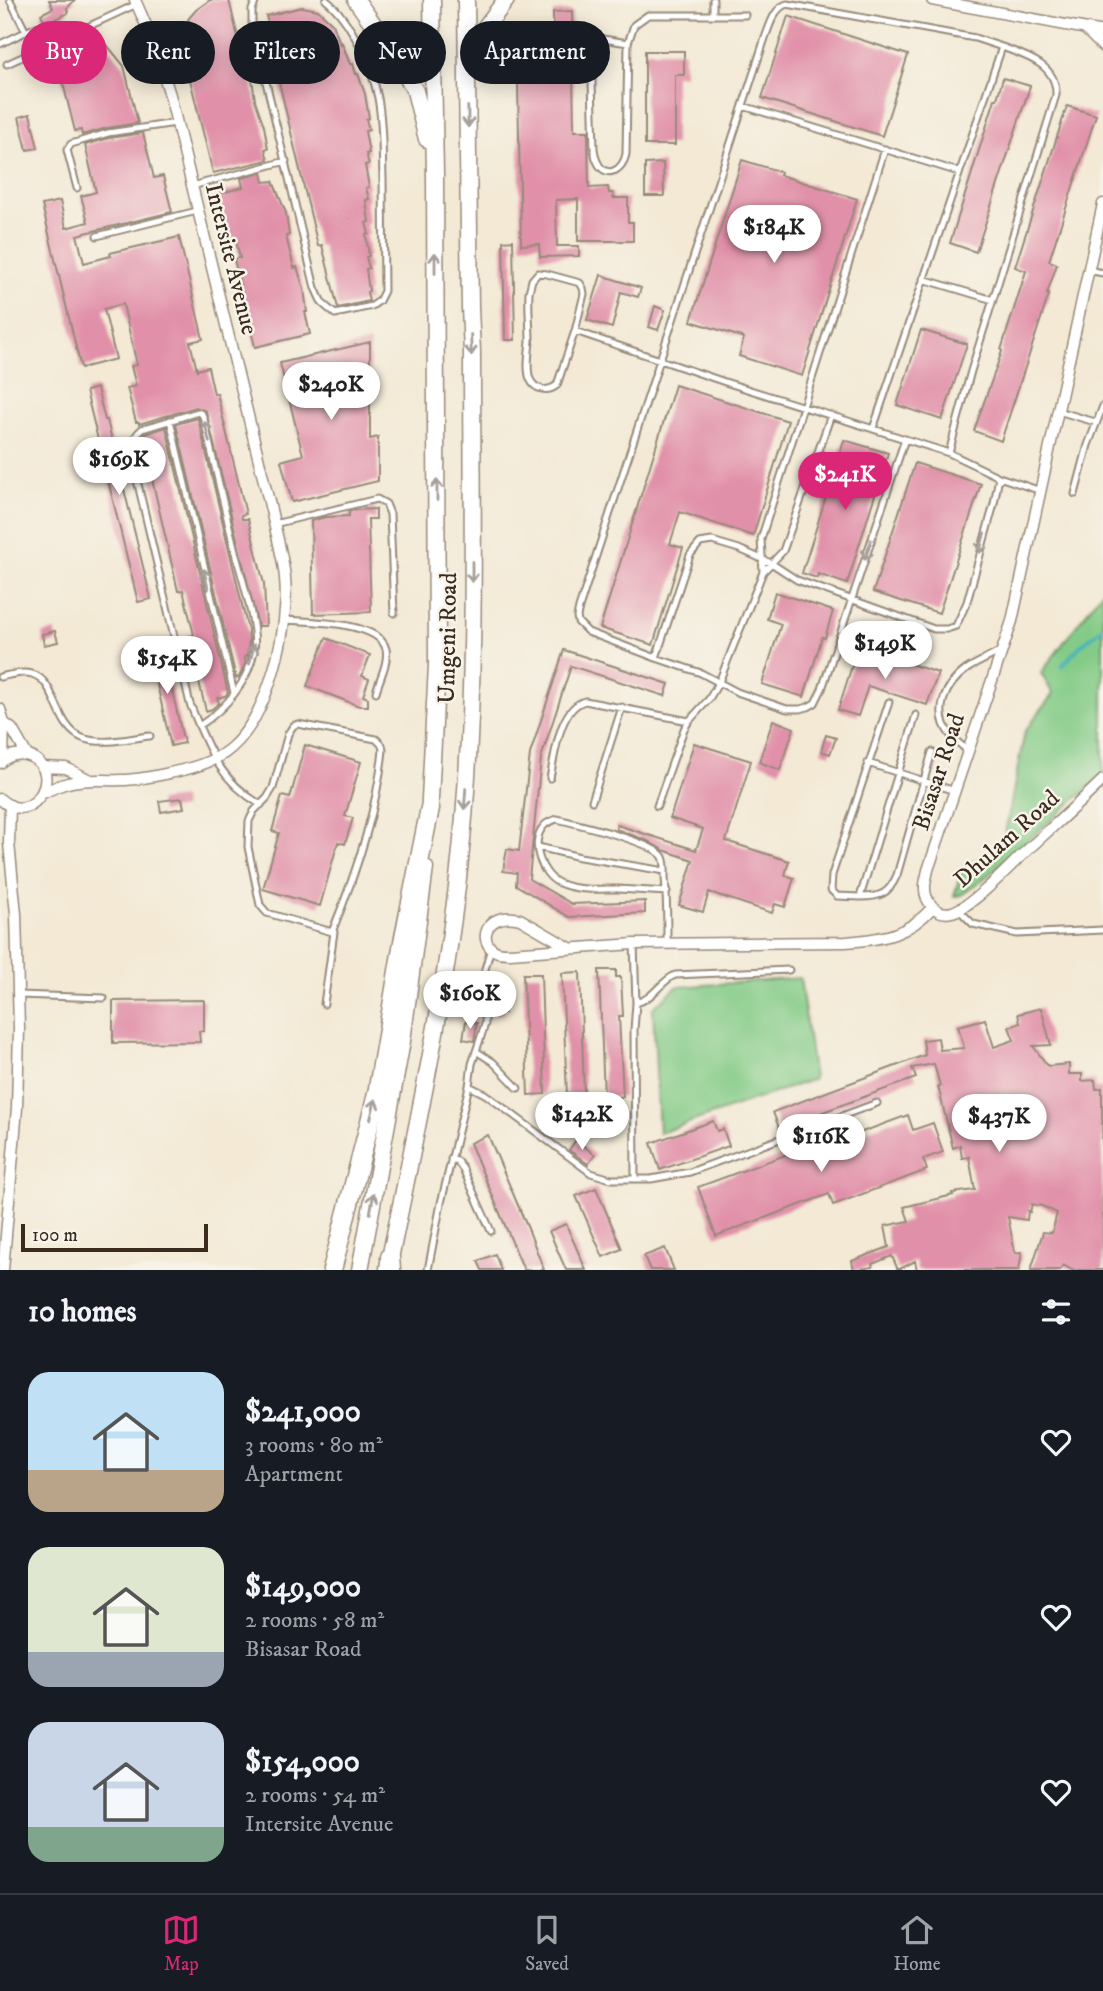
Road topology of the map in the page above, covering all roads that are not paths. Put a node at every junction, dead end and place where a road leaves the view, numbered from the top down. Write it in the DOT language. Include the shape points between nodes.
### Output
graph roads {
  1 [pos="10,0"];
  2 [pos="256,0"];
  3 [pos="326,0"];
  4 [pos="356,0"];
  5 [pos="432,0"];
  6 [pos="466,0"];
  7 [pos="506,0"];
  8 [pos="713,0"];
  9 [pos="932,0"];
  10 [pos="139,1"];
  11 [pos="713,15"];
  12 [pos="745,15"];
  13 [pos="466,21"];
  14 [pos="490,21"];
  15 [pos="21,22"];
  16 [pos="1084,28"];
  17 [pos="1103,32"];
  18 [pos="21,34"];
  19 [pos="628,43"];
  20 [pos="0,44"];
  21 [pos="1002,47"];
  22 [pos="1103,47"];
  23 [pos="6,64"];
  24 [pos="467,84"];
  25 [pos="743,106"];
  26 [pos="176,123"];
  27 [pos="885,149"];
  28 [pos="286,161"];
  29 [pos="959,172"];
  30 [pos="435,175"];
  31 [pos="192,186"];
  32 [pos="77,188"];
  33 [pos="1103,204"];
  34 [pos="197,211"];
  35 [pos="97,236"];
  36 [pos="1088,270"];
  37 [pos="1103,273"];
  38 [pos="923,279"];
  39 [pos="993,300"];
  40 [pos="575,331"];
  41 [pos="660,358"];
  42 [pos="804,407"];
  43 [pos="1103,407"];
  44 [pos="1057,411"];
  45 [pos="831,415"];
  46 [pos="170,419"];
  47 [pos="1096,422"];
  48 [pos="873,429"];
  49 [pos="905,439"];
  50 [pos="948,453"];
  51 [pos="999,477"];
  52 [pos="1041,491"];
  53 [pos="1075,494"];
  54 [pos="274,524"];
  55 [pos="763,560"];
  56 [pos="771,563"];
  57 [pos="763,572"];
  58 [pos="851,600"];
  59 [pos="394,613"];
  60 [pos="285,620"];
  61 [pos="1002,650"];
  62 [pos="656,658"];
  63 [pos="0,677"];
  64 [pos="719,682"];
  65 [pos="376,692"];
  66 [pos="234,693"];
  67 [pos="889,702"];
  68 [pos="622,707"];
  69 [pos="0,709"];
  70 [pos="916,715"];
  71 [pos="689,721"];
  72 [pos="4,723"];
  73 [pos="199,726"];
  74 [pos="150,736"];
  75 [pos="968,751"];
  76 [pos="932,752"];
  77 [pos="27,755"];
  78 [pos="214,758"];
  79 [pos="1,761"];
  80 [pos="868,763"];
  81 [pos="42,767"];
  82 [pos="899,773"];
  83 [pos="550,778"];
  84 [pos="90,780"];
  85 [pos="1103,780"];
  86 [pos="923,781"];
  87 [pos="955,791"];
  88 [pos="43,793"];
  89 [pos="0,799"];
  90 [pos="592,801"];
  91 [pos="261,805"];
  92 [pos="10,806"];
  93 [pos="657,806"];
  94 [pos="430,808"];
  95 [pos="538,848"];
  96 [pos="665,871"];
  97 [pos="667,892"];
  98 [pos="860,897"];
  99 [pos="933,907"];
  100 [pos="958,909"];
  101 [pos="1103,930"];
  102 [pos="332,932"];
  103 [pos="667,943"];
  104 [pos="634,944"];
  105 [pos="491,948"];
  106 [pos="570,948"];
  107 [pos="789,970"];
  108 [pos="18,995"];
  109 [pos="104,998"];
  110 [pos="636,1003"];
  111 [pos="324,1004"];
  112 [pos="476,1051"];
  113 [pos="469,1086"];
  114 [pos="517,1088"];
  115 [pos="877,1102"];
  116 [pos="451,1159"];
  117 [pos="635,1179"];
  118 [pos="491,1230"];
  119 [pos="389,1266"];
  120 [pos="2,1270"];
  121 [pos="332,1270"];
  122 [pos="360,1270"];
  123 [pos="428,1270"];
  1 -- 15 [label="lane"];
  2 -- 28 [label="lane" via="252,23"];
  3 -- 28 [label="lane" via="337,8 350,30 378,97 384,291 372,306 335,314 318,297"];
  4 -- 30 [label="highway" via="415,91"];
  5 -- 30 [label="highway, Umgeni Road"];
  6 -- 13 [label="highway, Umgeni Road"];
  7 -- 14 [label="highway"];
  8 -- 11 [label="lane"];
  9 -- 16 [label="street"];
  10 -- 23 [label="lane"];
  10 -- 26 [label="street, Intersite Avenue"];
  11 -- 12 [label="lane"];
  11 -- 19 [label="lane" via="648,15 634,25"];
  16 -- 17 [label="street"];
  16 -- 22 [label="street"];
  18 -- 20 [label="lane"];
  19 -- 19 [label="lane" via="626,154 619,169 608,171 597,161 594,149 591,48 603,39"];
  21 -- 25 [label="lane" via="975,38 787,4 776,12 765,37"];
  21 -- 29 [label="lane"];
  21 -- 39 [label="lane" via="1047,69 1056,95"];
  24 -- 119 [label="highway, Umgeni Road, one-way" via="472,647 467,775 454,916 439,1012"];
  25 -- 27 [label="lane"];
  25 -- 41 [label="lane"];
  26 -- 31 [label="street, Intersite Avenue"];
  26 -- 32 [label="lane" via="108,133 71,144 67,150"];
  27 -- 29 [label="lane"];
  27 -- 42 [label="lane"];
  28 -- 31 [label="lane"];
  29 -- 38 [label="lane"];
  94 -- 30 [label="highway, Umgeni Road, one-way" via="437,665"];
  31 -- 34 [label="street, Intersite Avenue"];
  33 -- 36 [label="street, Bisasar Road"];
  34 -- 35 [label="lane"];
  34 -- 54 [label="street, Intersite Avenue"];
  36 -- 37 [label="lane"];
  36 -- 44 [label="street, Bisasar Road"];
  38 -- 39 [label="lane"];
  38 -- 48 [label="lane"];
  39 -- 50 [label="lane"];
  40 -- 40 [label="lane" via="557,385 546,390 537,387 529,377 528,306 538,273 583,288"];
  40 -- 41 [label="lane"];
  41 -- 42 [label="lane"];
  41 -- 62 [label="lane" via="577,617 588,632"];
  42 -- 45 [label="lane"];
  42 -- 55 [label="lane" via="761,540"];
  43 -- 47 [label="lane"];
  44 -- 47 [label="lane"];
  44 -- 52 [label="street, Bisasar Road"];
  45 -- 48 [label="lane"];
  45 -- 56 [label="lane" via="783,551"];
  66 -- 46 [label="lane, one-way"];
  66 -- 46 [label="lane, one-way" via="254,651 246,593 202,414"];
  46 -- 73 [label="lane" via="142,429 131,449 182,678"];
  47 -- 53 [label="lane"];
  48 -- 49 [label="lane"];
  49 -- 50 [label="lane"];
  49 -- 58 [label="lane, one-way"];
  50 -- 51 [label="lane"];
  51 -- 52 [label="lane"];
  51 -- 58 [label="lane, one-way" via="967,602 956,626 934,629"];
  52 -- 61 [label="street, Bisasar Road"];
  54 -- 59 [label="lane" via="377,499 386,504"];
  54 -- 60 [label="street, Intersite Avenue" via="285,579"];
  55 -- 56 [label="lane"];
  55 -- 57 [label="lane"];
  55 -- 62 [label="lane" via="712,541 696,546"];
  56 -- 57 [label="lane"];
  56 -- 58 [label="lane" via="797,580"];
  57 -- 64 [label="lane"];
  58 -- 64 [label="lane" via="815,703 787,709"];
  60 -- 65 [label="lane" via="356,628 379,638 387,657"];
  60 -- 78 [label="street, Intersite Avenue" via="265,696 247,730 233,747"];
  61 -- 75 [label="street, Bisasar Road"];
  61 -- 75 [label="lane" via="968,668 944,695 946,725"];
  62 -- 64 [label="lane"];
  63 -- 74 [label="lane" via="34,674 44,682 70,730 85,739"];
  64 -- 71 [label="lane"];
  66 -- 73 [label="lane"];
  67 -- 80 [label="lane"];
  68 -- 71 [label="lane"];
  68 -- 83 [label="lane" via="585,701 574,705 562,726"];
  68 -- 90 [label="lane"];
  69 -- 72 [label="street"];
  70 -- 82 [label="lane"];
  71 -- 93 [label="lane"];
  72 -- 77 [label="street"];
  72 -- 79 [label="street"];
  73 -- 78 [label="lane"];
  75 -- 87 [label="street, Bisasar Road"];
  76 -- 86 [label="lane"];
  77 -- 79 [label="street"];
  77 -- 81 [label="street"];
  78 -- 84 [label="street, Intersite Avenue" via="142,779"];
  78 -- 91 [label="lane" via="232,785"];
  80 -- 82 [label="lane"];
  80 -- 98 [label="lane" via="830,885 837,896"];
  81 -- 84 [label="street, Intersite Avenue" via="65,768"];
  81 -- 88 [label="street"];
  82 -- 86 [label="lane"];
  82 -- 98 [label="lane"];
  84 -- 88 [label="street, Intersite Avenue" via="69,782"];
  85 -- 100 [label="street, Dhulam Road"];
  86 -- 87 [label="lane"];
  86 -- 98 [label="lane" via="892,887 879,895"];
  87 -- 99 [label="street, Bisasar Road" via="928,870 926,895"];
  88 -- 92 [label="street, Intersite Avenue" via="32,804"];
  89 -- 92 [label="street"];
  91 -- 102 [label="lane" via="250,817 247,842 260,905 267,913"];
  91 -- 102 [label="lane" via="273,788 293,726 358,735 382,745 374,800 352,881"];
  92 -- 108 [label="street"];
  121 -- 94 [label="highway, one-way" via="377,1094"];
  122 -- 94 [label="highway, Umgeni Road, one-way" via="402,1041"];
  95 -- 96 [label="lane"];
  95 -- 96 [label="lane" via="542,827 557,819 657,850"];
  95 -- 97 [label="lane" via="542,867 561,884"];
  96 -- 97 [label="lane"];
  97 -- 103 [label="lane"];
  99 -- 100 [label="street, Dhulam Road" via="946,913"];
  99 -- 103 [label="street" via="903,931 879,939"];
  100 -- 101 [label="lane" via="973,923 1017,934"];
  102 -- 111 [label="lane"];
  103 -- 104 [label="street"];
  104 -- 106 [label="street"];
  104 -- 110 [label="lane"];
  105 -- 106 [label="street" via="510,953"];
  105 -- 106 [label="street" via="486,935 489,926 507,917 520,919"];
  105 -- 112 [label="lane" via="485,969 485,1024"];
  107 -- 110 [label="lane" via="676,975 648,999"];
  108 -- 109 [label="lane"];
  108 -- 120 [label="street" via="17,1108"];
  110 -- 117 [label="lane"];
  112 -- 113 [label="lane"];
  112 -- 114 [label="lane"];
  113 -- 116 [label="lane"];
  113 -- 117 [label="lane" via="591,1173"];
  115 -- 117 [label="lane" via="690,1172"];
  116 -- 118 [label="lane" via="463,1168"];
  116 -- 123 [label="lane"];
}
